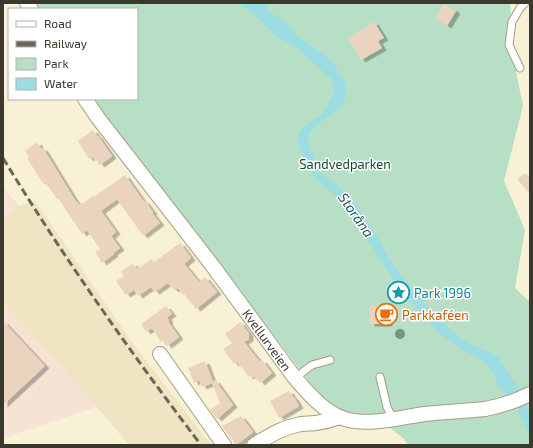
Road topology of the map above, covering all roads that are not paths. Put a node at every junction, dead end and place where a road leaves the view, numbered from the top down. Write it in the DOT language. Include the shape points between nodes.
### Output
graph roads {
  1 [pos="525,3"];
  2 [pos="520,68"];
  3 [pos="86,100"];
  4 [pos="160,354"];
  5 [pos="330,360"];
  6 [pos="380,377"];
  7 [pos="295,378"];
  8 [pos="528,395"];
  9 [pos="340,417"];
  10 [pos="393,419"];
  11 [pos="224,445"];
  12 [pos="254,445"];
  1 -- 2 [label="lane" via="512,22 509,45"];
  3 -- 7 [label="street, Kvellurveien"];
  4 -- 11 [label="street"];
  5 -- 7 [label="lane" via="312,365"];
  6 -- 10 [label="lane" via="387,407"];
  7 -- 9 [label="street, Kvellurveien" via="322,405"];
  8 -- 10 [label="street, Kvellurveien" via="486,409"];
  9 -- 10 [label="street, Kvellurveien" via="360,422"];
  9 -- 12 [label="street" via="286,427"];
}
